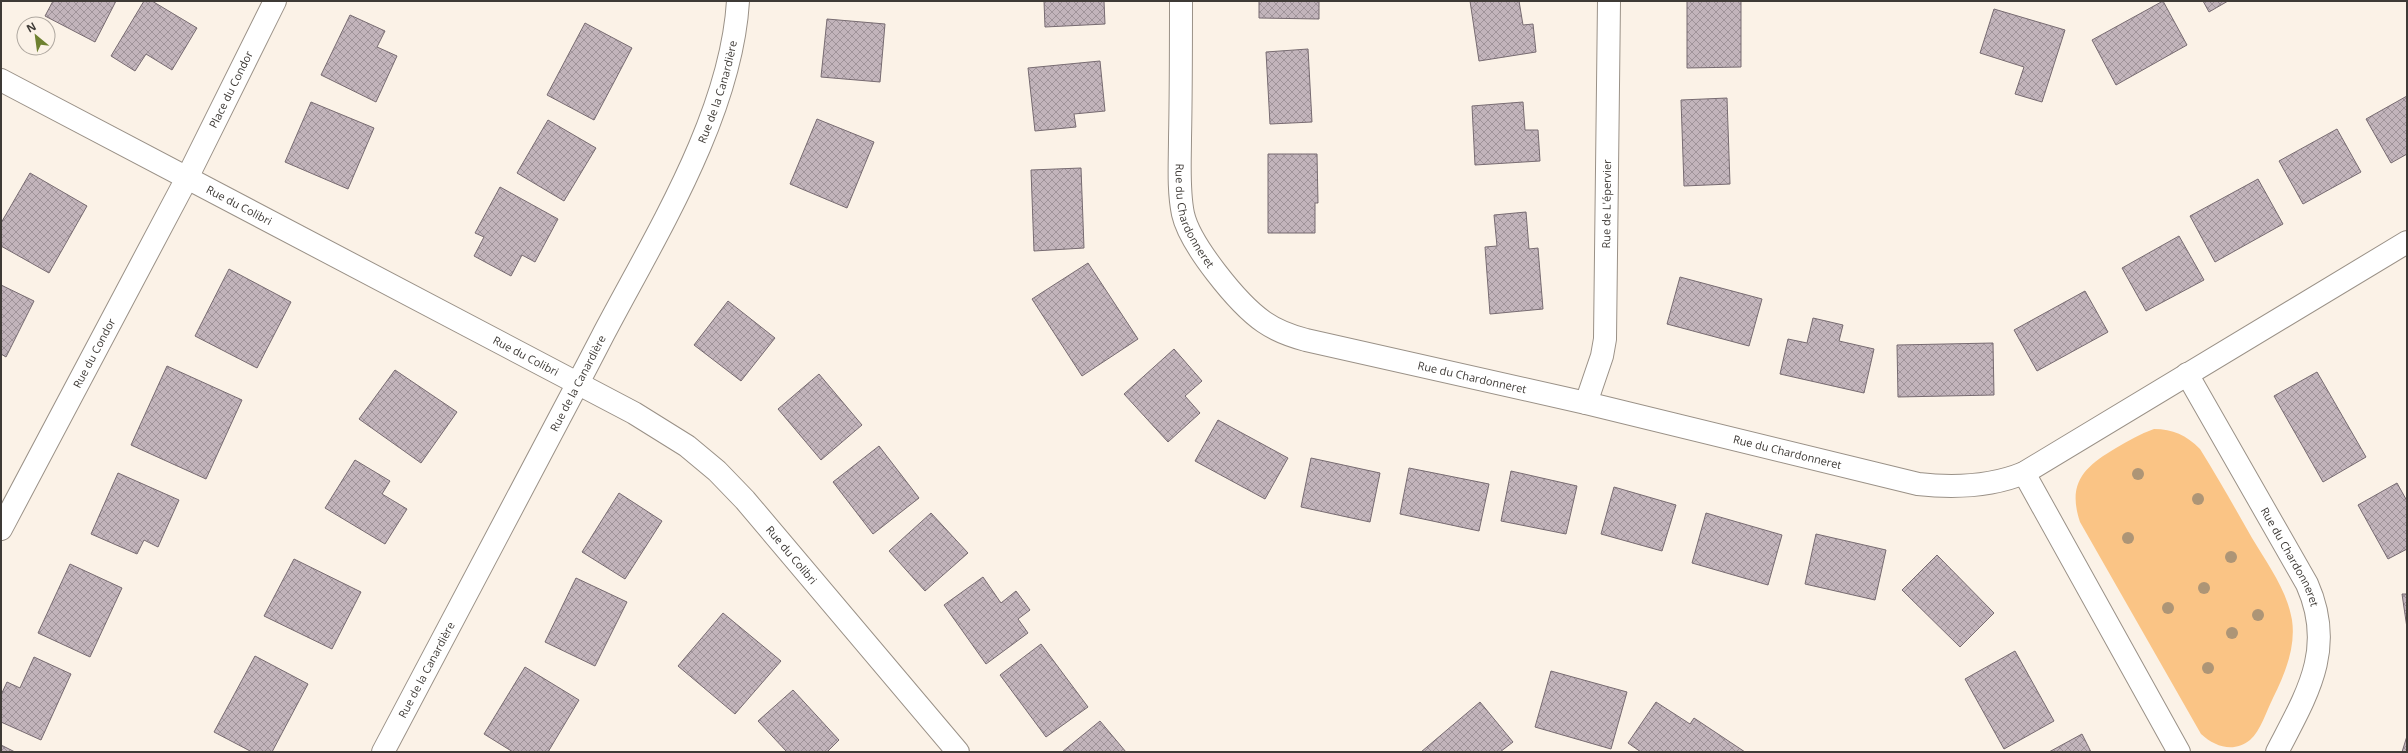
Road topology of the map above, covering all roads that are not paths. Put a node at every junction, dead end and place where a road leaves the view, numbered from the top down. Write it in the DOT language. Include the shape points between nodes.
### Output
graph roads {
  1 [pos="275,1"];
  2 [pos="738,1"];
  3 [pos="1181,1"];
  4 [pos="1609,1"];
  5 [pos="1,80"];
  6 [pos="188,178"];
  7 [pos="2407,242"];
  8 [pos="2187,374"];
  9 [pos="579,384"];
  10 [pos="1586,403"];
  11 [pos="2024,473"];
  12 [pos="1,529"];
  13 [pos="383,752"];
  14 [pos="958,752"];
  15 [pos="2179,752"];
  16 [pos="2277,752"];
  1 -- 6 [label="street, Place du Condor"];
  2 -- 9 [label="street, Rue de la Canardière" via="725,69 705,131 681,184"];
  3 -- 10 [label="street, Rue du Chardonneret" via="1180,147 1183,214 1200,250 1250,310 1275,329 1306,340"];
  4 -- 10 [label="street, Rue de L'épervier" via="1605,332 1602,356"];
  5 -- 6 [label="street, Rue du Colibri"];
  6 -- 9 [label="street, Rue du Colibri"];
  6 -- 12 [label="street, Rue du Condor"];
  7 -- 8 [label="street, Rue du Chardonneret"];
  8 -- 11 [label="street, Rue du Chardonneret"];
  8 -- 16 [label="street, Rue du Chardonneret" via="2307,584 2318,616 2320,632 2315,668"];
  9 -- 13 [label="street, Rue de la Canardière"];
  9 -- 14 [label="street, Rue du Colibri" via="672,435 717,471 745,500"];
  10 -- 11 [label="street, Rue du Chardonneret" via="1918,484 1941,487 1977,485 2009,479"];
  11 -- 15 [label="street"];
}
